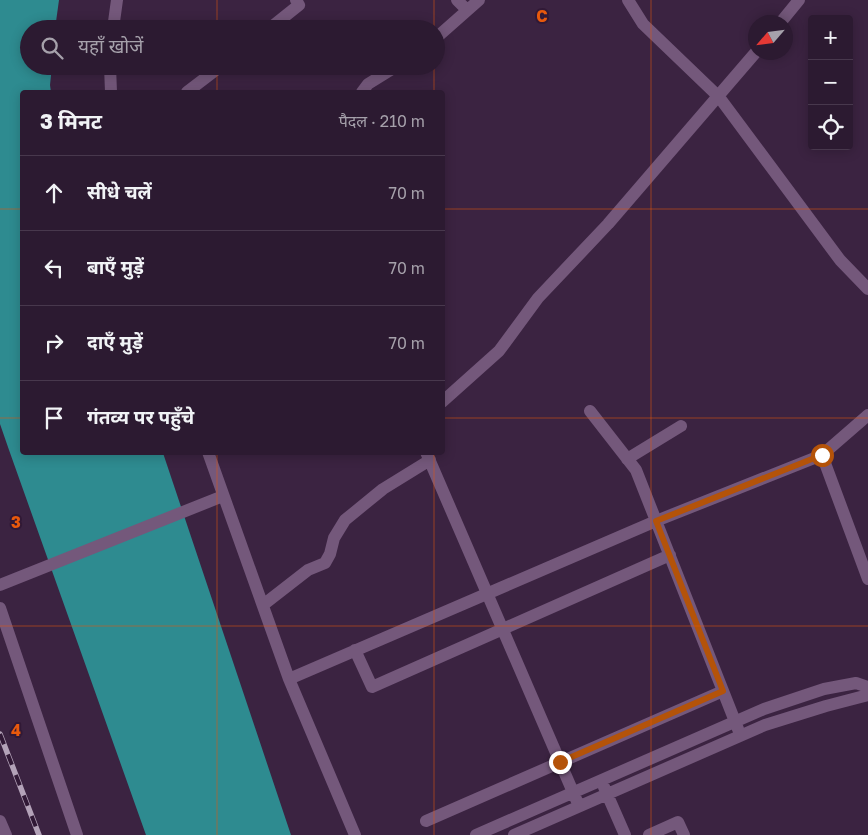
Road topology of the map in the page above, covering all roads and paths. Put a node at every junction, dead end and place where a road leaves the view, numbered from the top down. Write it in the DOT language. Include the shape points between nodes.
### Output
graph roads {
  1 [pos="118,0"];
  2 [pos="296,0"];
  3 [pos="457,0"];
  4 [pos="479,0"];
  5 [pos="628,0"];
  6 [pos="799,0"];
  7 [pos="467,10"];
  8 [pos="787,15"];
  9 [pos="115,20"];
  10 [pos="280,20"];
  11 [pos="445,30"];
  12 [pos="749,60"];
  13 [pos="110,75"];
  14 [pos="209,75"];
  15 [pos="382,75"];
  16 [pos="110,90"];
  17 [pos="190,90"];
  18 [pos="364,90"];
  19 [pos="719,96"];
  20 [pos="868,289"];
  21 [pos="445,399"];
  22 [pos="590,412"];
  23 [pos="868,415"];
  24 [pos="681,426"];
  25 [pos="209,455"];
  26 [pos="822,455"];
  27 [pos="428,456"];
  28 [pos="627,459"];
  29 [pos="224,496"];
  30 [pos="656,521"];
  31 [pos="670,555"];
  32 [pos="868,579"];
  33 [pos="0,584"];
  34 [pos="488,593"];
  35 [pos="263,605"];
  36 [pos="0,608"];
  37 [pos="503,629"];
  38 [pos="355,650"];
  39 [pos="289,679"];
  40 [pos="868,687"];
  41 [pos="723,691"];
  42 [pos="868,695"];
  43 [pos="735,722"];
  44 [pos="741,736"];
  45 [pos="560,762"];
  46 [pos="601,781"];
  47 [pos="574,793"];
  48 [pos="607,794"];
  49 [pos="579,806"];
  50 [pos="0,821"];
  51 [pos="426,821"];
  52 [pos="6,835"];
  53 [pos="77,835"];
  54 [pos="355,835"];
  55 [pos="476,835"];
  56 [pos="514,835"];
  57 [pos="625,835"];
  58 [pos="649,835"];
  59 [pos="684,835"];
  1 -- 9 [label="street"];
  2 -- 10 [label="street" via="299,5"];
  3 -- 7 [label="street"];
  4 -- 7 [label="street"];
  5 -- 19 [label="street" via="644,24"];
  6 -- 8 [label="street"];
  7 -- 11 [label="street"];
  12 -- 19 [label="street"];
  13 -- 16 [label="street"];
  14 -- 17 [label="street"];
  15 -- 18 [label="street"];
  19 -- 20 [label="street" via="840,260"];
  19 -- 21 [label="street" via="608,224 538,298 499,351"];
  22 -- 28 [label="street"];
  23 -- 26 [label="street"];
  24 -- 28 [label="street"];
  25 -- 29 [label="street"];
  26 -- 30 [label="street"];
  26 -- 32 [label="street"];
  27 -- 34 [label="street"];
  27 -- 35 [label="street" via="346,520 324,563 308,570"];
  28 -- 30 [label="street" via="636,470"];
  29 -- 33 [label="street"];
  29 -- 35 [label="street"];
  30 -- 31 [label="street"];
  30 -- 34 [label="street"];
  31 -- 37 [label="street"];
  31 -- 41 [label="street"];
  34 -- 37 [label="street"];
  34 -- 38 [label="street"];
  35 -- 39 [label="street"];
  36 -- 53 [label="street"];
  37 -- 38 [label="street" via="372,687"];
  37 -- 45 [label="street"];
  38 -- 39 [label="street"];
  39 -- 54 [label="street"];
  40 -- 43 [label="street" via="856,683 824,689"];
  41 -- 43 [label="street"];
  41 -- 45 [label="street"];
  42 -- 44 [label="street" via="765,725"];
  43 -- 44 [label="street"];
  43 -- 46 [label="street"];
  44 -- 48 [label="street"];
  45 -- 47 [label="street"];
  45 -- 51 [label="street"];
  46 -- 47 [label="street"];
  46 -- 48 [label="street"];
  47 -- 49 [label="street"];
  47 -- 55 [label="street"];
  48 -- 49 [label="street"];
  48 -- 57 [label="street"];
  49 -- 56 [label="street"];
  50 -- 52 [label="street"];
  58 -- 59 [label="street" via="678,822"];
}
